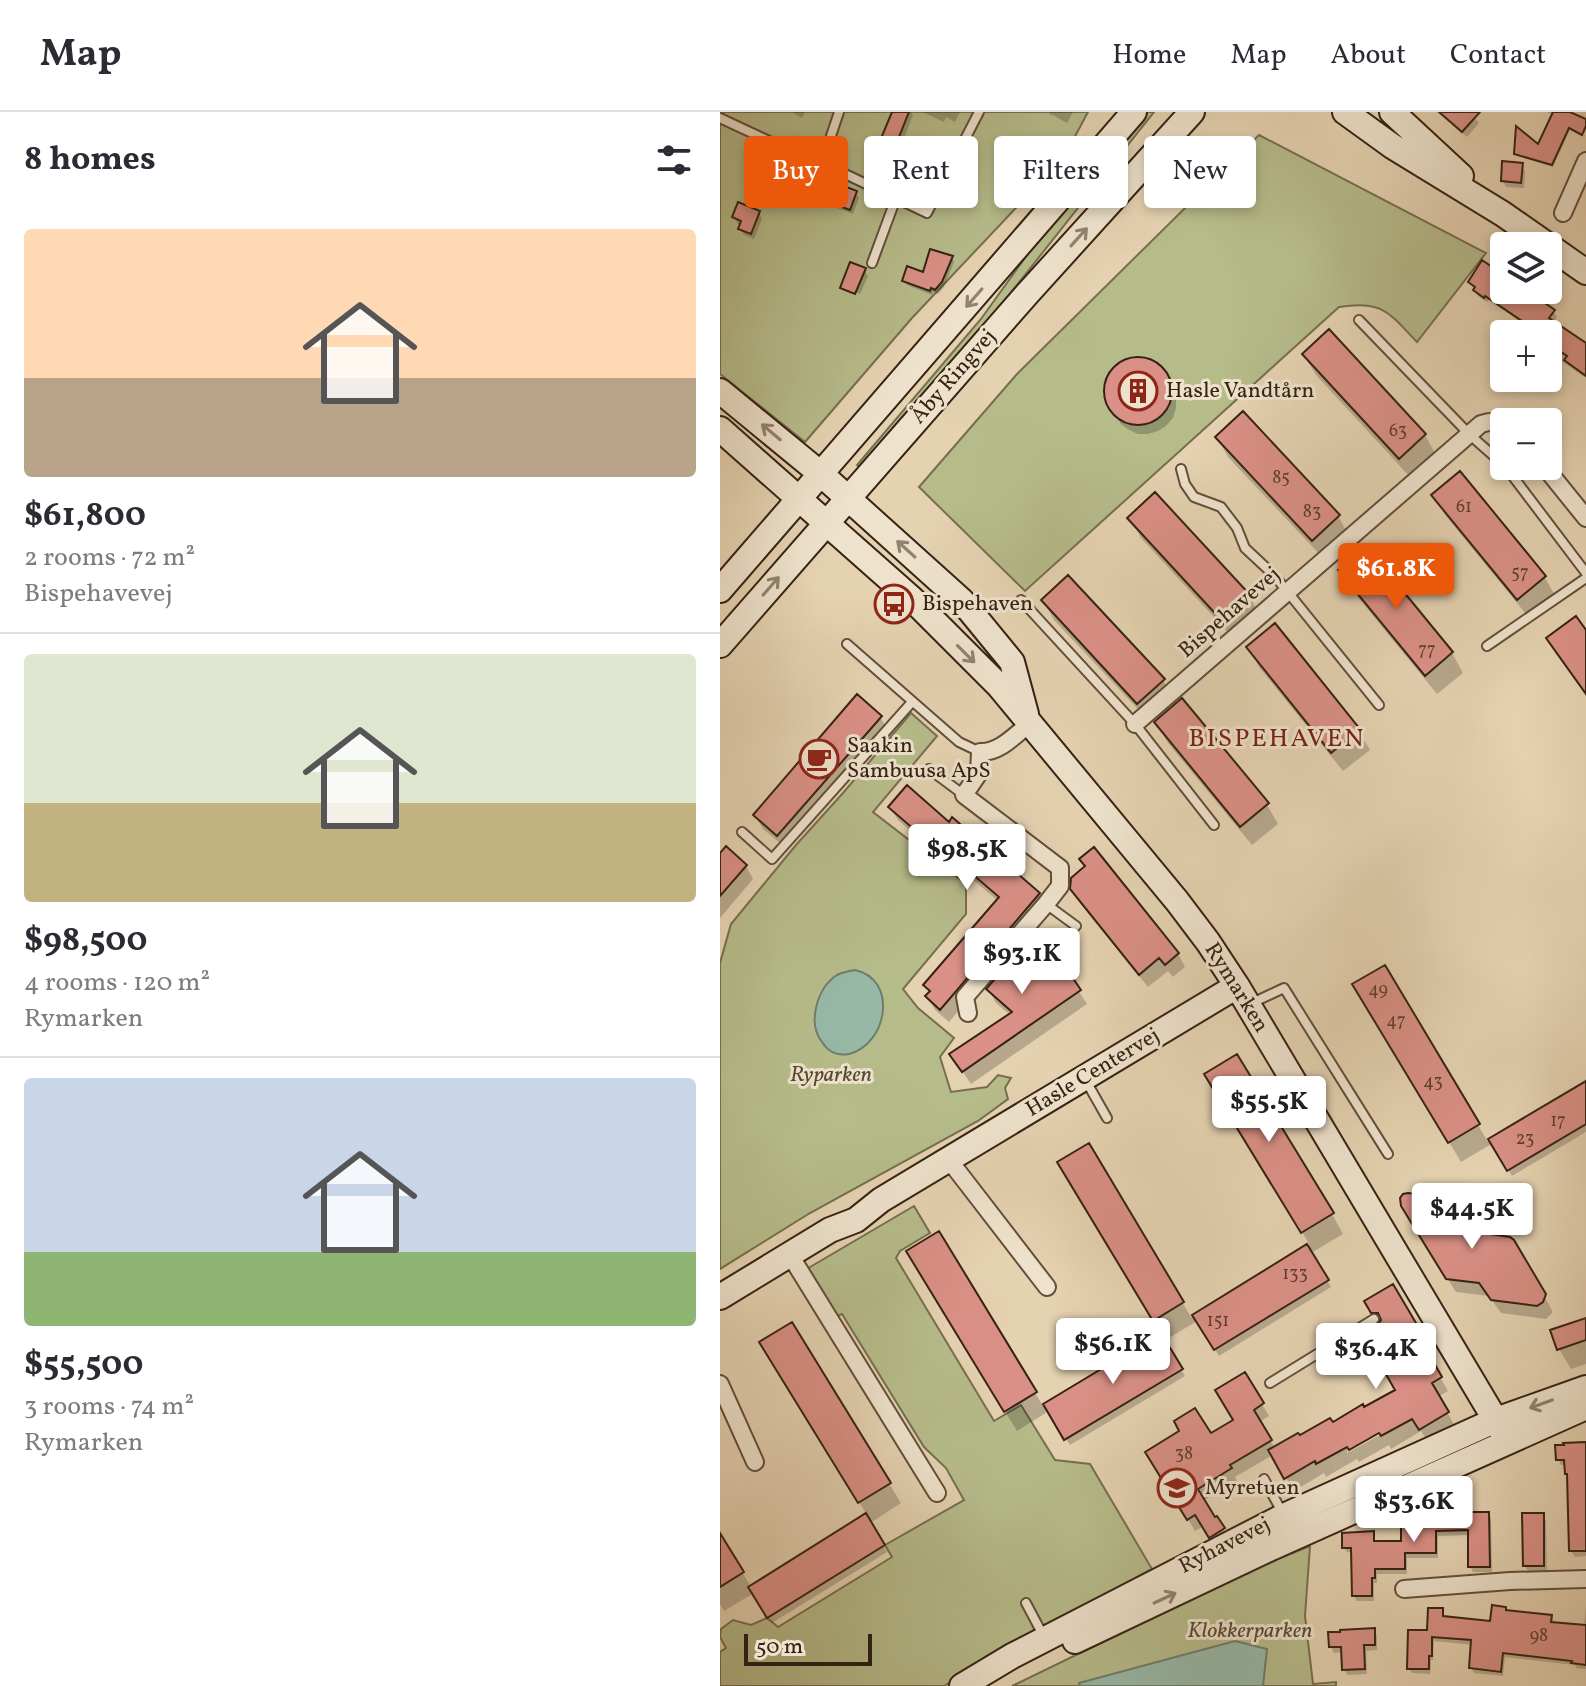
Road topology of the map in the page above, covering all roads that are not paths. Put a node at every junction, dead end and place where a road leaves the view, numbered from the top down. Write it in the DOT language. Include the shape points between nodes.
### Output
graph roads {
  1 [pos="839,112"];
  2 [pos="979,112"];
  3 [pos="1134,112"];
  4 [pos="1192,112"];
  5 [pos="1345,112"];
  6 [pos="1392,112"];
  7 [pos="720,116"];
  8 [pos="760,136"];
  9 [pos="831,136"];
  10 [pos="967,136"];
  11 [pos="1586,161"];
  12 [pos="892,208"];
  13 [pos="1563,213"];
  14 [pos="1503,214"];
  15 [pos="872,263"];
  16 [pos="1586,272"];
  17 [pos="1359,320"];
  18 [pos="720,391"];
  19 [pos="1490,421"];
  20 [pos="720,429"];
  21 [pos="1470,435"];
  22 [pos="1490,452"];
  23 [pos="1181,469"];
  24 [pos="821,474"];
  25 [pos="1516,480"];
  26 [pos="1555,480"];
  27 [pos="848,498"];
  28 [pos="799,499"];
  29 [pos="1586,518"];
  30 [pos="827,522"];
  31 [pos="1586,576"];
  32 [pos="720,590"];
  33 [pos="1288,593"];
  34 [pos="1021,600"];
  35 [pos="847,644"];
  36 [pos="720,645"];
  37 [pos="1487,646"];
  38 [pos="912,702"];
  39 [pos="1379,705"];
  40 [pos="1029,724"];
  41 [pos="1135,724"];
  42 [pos="980,752"];
  43 [pos="929,769"];
  44 [pos="964,795"];
  45 [pos="1214,825"];
  46 [pos="742,832"];
  47 [pos="1046,904"];
  48 [pos="1076,926"];
  49 [pos="1242,996"];
  50 [pos="968,1013"];
  51 [pos="1083,1080"];
  52 [pos="1107,1118"];
  53 [pos="1388,1154"];
  54 [pos="949,1160"];
  55 [pos="790,1255"];
  56 [pos="1047,1287"];
  57 [pos="720,1297"];
  58 [pos="1374,1319"];
  59 [pos="1270,1383"];
  60 [pos="720,1384"];
  61 [pos="1586,1388"];
  62 [pos="1586,1407"];
  63 [pos="1502,1431"];
  64 [pos="755,1462"];
  65 [pos="1264,1479"];
  66 [pos="937,1493"];
  67 [pos="1290,1527"];
  68 [pos="1586,1579"];
  69 [pos="1404,1589"];
  70 [pos="1026,1603"];
  71 [pos="1045,1639"];
  72 [pos="962,1686"];
  73 [pos="982,1686"];
  1 -- 9 [label="lane"];
  2 -- 10 [label="lane"];
  3 -- 24 [label="street, Åby Ringvej, one-way"];
  27 -- 4 [label="street, Åby Ringvej, one-way"];
  5 -- 14 [label="street"];
  6 -- 14 [label="street"];
  7 -- 8 [label="lane"];
  11 -- 13 [label="street"];
  12 -- 15 [label="lane"];
  14 -- 16 [label="street"];
  17 -- 21 [label="lane"];
  24 -- 18 [label="street, Rymarken, one-way"];
  19 -- 21 [label="street, Bispehavevej"];
  20 -- 28 [label="street, Rymarken"];
  21 -- 22 [label="lane"];
  21 -- 33 [label="street, Bispehavevej"];
  23 -- 33 [label="lane" via="1194,497 1221,507 1245,548"];
  24 -- 27 [label="street, Rymarken"];
  24 -- 28 [label="street, Åby Ringvej"];
  25 -- 31 [label="lane"];
  26 -- 29 [label="street"];
  27 -- 30 [label="street, Åby Ringvej"];
  40 -- 27 [label="street, Rymarken, one-way" via="1012,662 962,601"];
  28 -- 30 [label="street, Rymarken"];
  28 -- 32 [label="street, Åby Ringvej"];
  36 -- 30 [label="street, Åby Ringvej, one-way"];
  30 -- 40 [label="street, Rymarken, one-way" via="911,598 999,686"];
  31 -- 37 [label="lane"];
  33 -- 39 [label="lane"];
  33 -- 41 [label="street, Bispehavevej"];
  34 -- 41 [label="lane"];
  35 -- 38 [label="lane"];
  38 -- 42 [label="lane" via="959,742"];
  38 -- 46 [label="lane" via="772,859"];
  40 -- 42 [label="street" via="1002,746"];
  40 -- 49 [label="street, Rymarken" via="1177,901"];
  41 -- 45 [label="lane"];
  42 -- 44 [label="street" via="979,773"];
  43 -- 44 [label="lane"];
  44 -- 47 [label="street" via="1060,868 1060,886"];
  47 -- 48 [label="lane"];
  47 -- 50 [label="street" via="965,997"];
  49 -- 51 [label="street, Hasle Centervej"];
  49 -- 53 [label="lane" via="1284,988"];
  49 -- 63 [label="street, Rymarken"];
  51 -- 52 [label="lane"];
  51 -- 54 [label="street, Hasle Centervej"];
  54 -- 55 [label="street, Hasle Centervej"];
  54 -- 56 [label="street"];
  55 -- 57 [label="street, Hasle Centervej"];
  55 -- 66 [label="street"];
  58 -- 59 [label="lane"];
  60 -- 64 [label="street"];
  61 -- 63 [label="street, Ryhavevej, one-way"];
  62 -- 63 [label="street, Ryhavevej"];
  63 -- 67 [label="street, Ryhavevej"];
  65 -- 67 [label="lane"];
  67 -- 71 [label="street, Ryhavevej"];
  73 -- 67 [label="street, Ryhavevej, one-way"];
  68 -- 69 [label="street"];
  70 -- 71 [label="lane"];
  71 -- 72 [label="street, Ryhavevej"];
}
